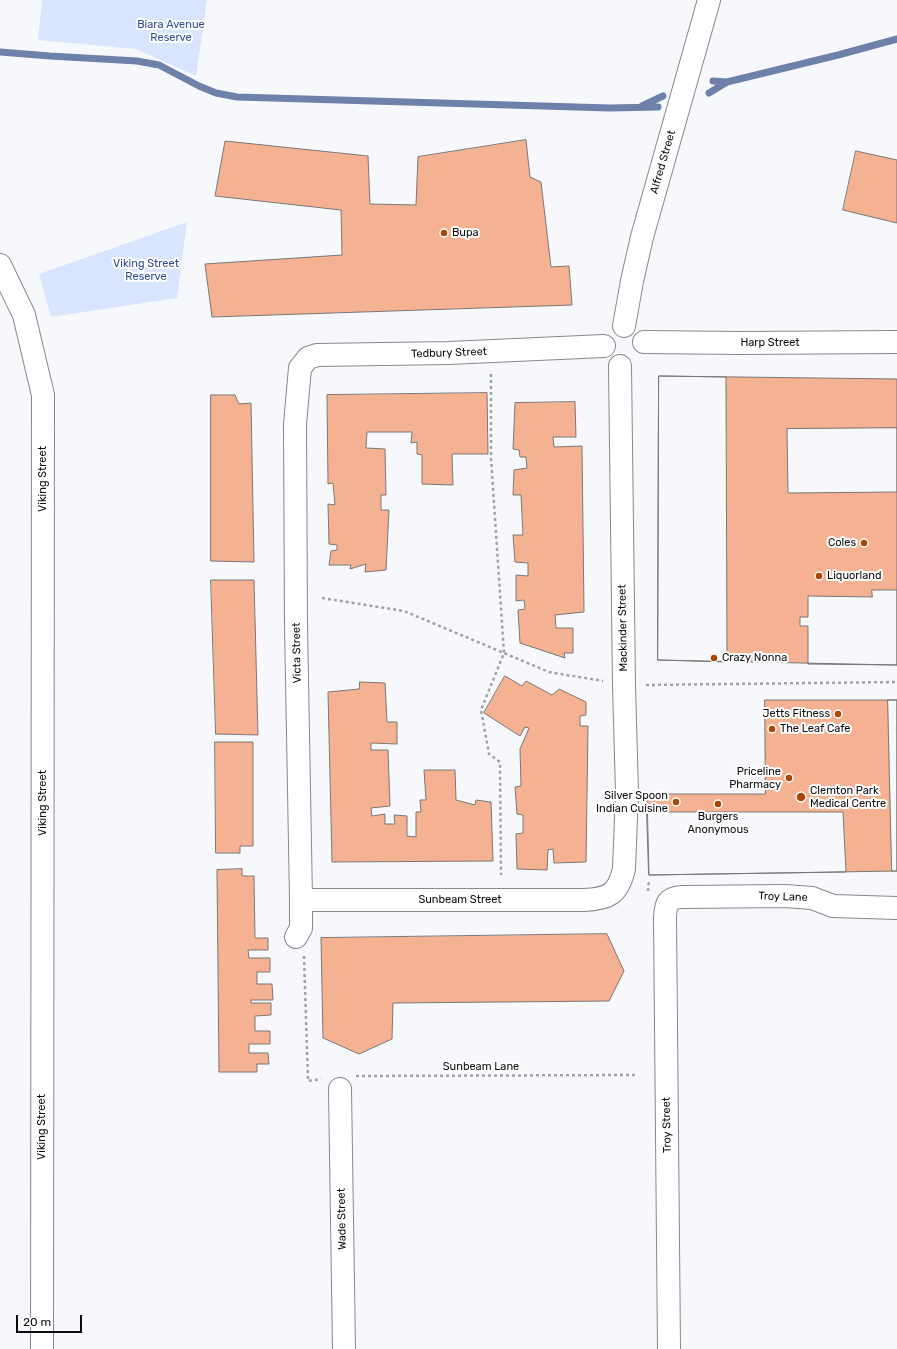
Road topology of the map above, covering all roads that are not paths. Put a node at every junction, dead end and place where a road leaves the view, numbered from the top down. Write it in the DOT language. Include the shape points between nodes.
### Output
graph roads {
  1 [pos="709,0"];
  2 [pos="0,265"];
  3 [pos="624,326"];
  4 [pos="644,342"];
  5 [pos="897,342"];
  6 [pos="604,346"];
  7 [pos="620,366"];
  8 [pos="300,368"];
  9 [pos="616,890"];
  10 [pos="301,900"];
  11 [pos="897,908"];
  12 [pos="666,909"];
  13 [pos="300,946"];
  14 [pos="340,1089"];
  15 [pos="42,1349"];
  16 [pos="344,1349"];
  17 [pos="669,1349"];
  1 -- 3 [label="street, Alfred Street" via="642,237"];
  2 -- 15 [label="street, Viking Street" via="24,315 43,395"];
  3 -- 4 [label="street" via="637,330"];
  3 -- 6 [label="street" via="612,330"];
  4 -- 5 [label="street, Harp Street"];
  4 -- 7 [label="street" via="642,355 638,360 633,364"];
  6 -- 7 [label="street" via="609,359"];
  6 -- 8 [label="street, Tedbury Street" via="449,354 317,355 308,358"];
  7 -- 9 [label="street, Mackinder Street" via="626,808 624,869"];
  8 -- 10 [label="street, Victa Street" via="295,432"];
  9 -- 10 [label="street, Sunbeam Street" via="603,898 584,900"];
  10 -- 13 [label="street, Victa Street"];
  11 -- 12 [label="street, Troy Lane" via="833,906 812,898 785,896 682,897 673,898"];
  12 -- 17 [label="street, Troy Street"];
  14 -- 16 [label="street, Wade Street"];
}
